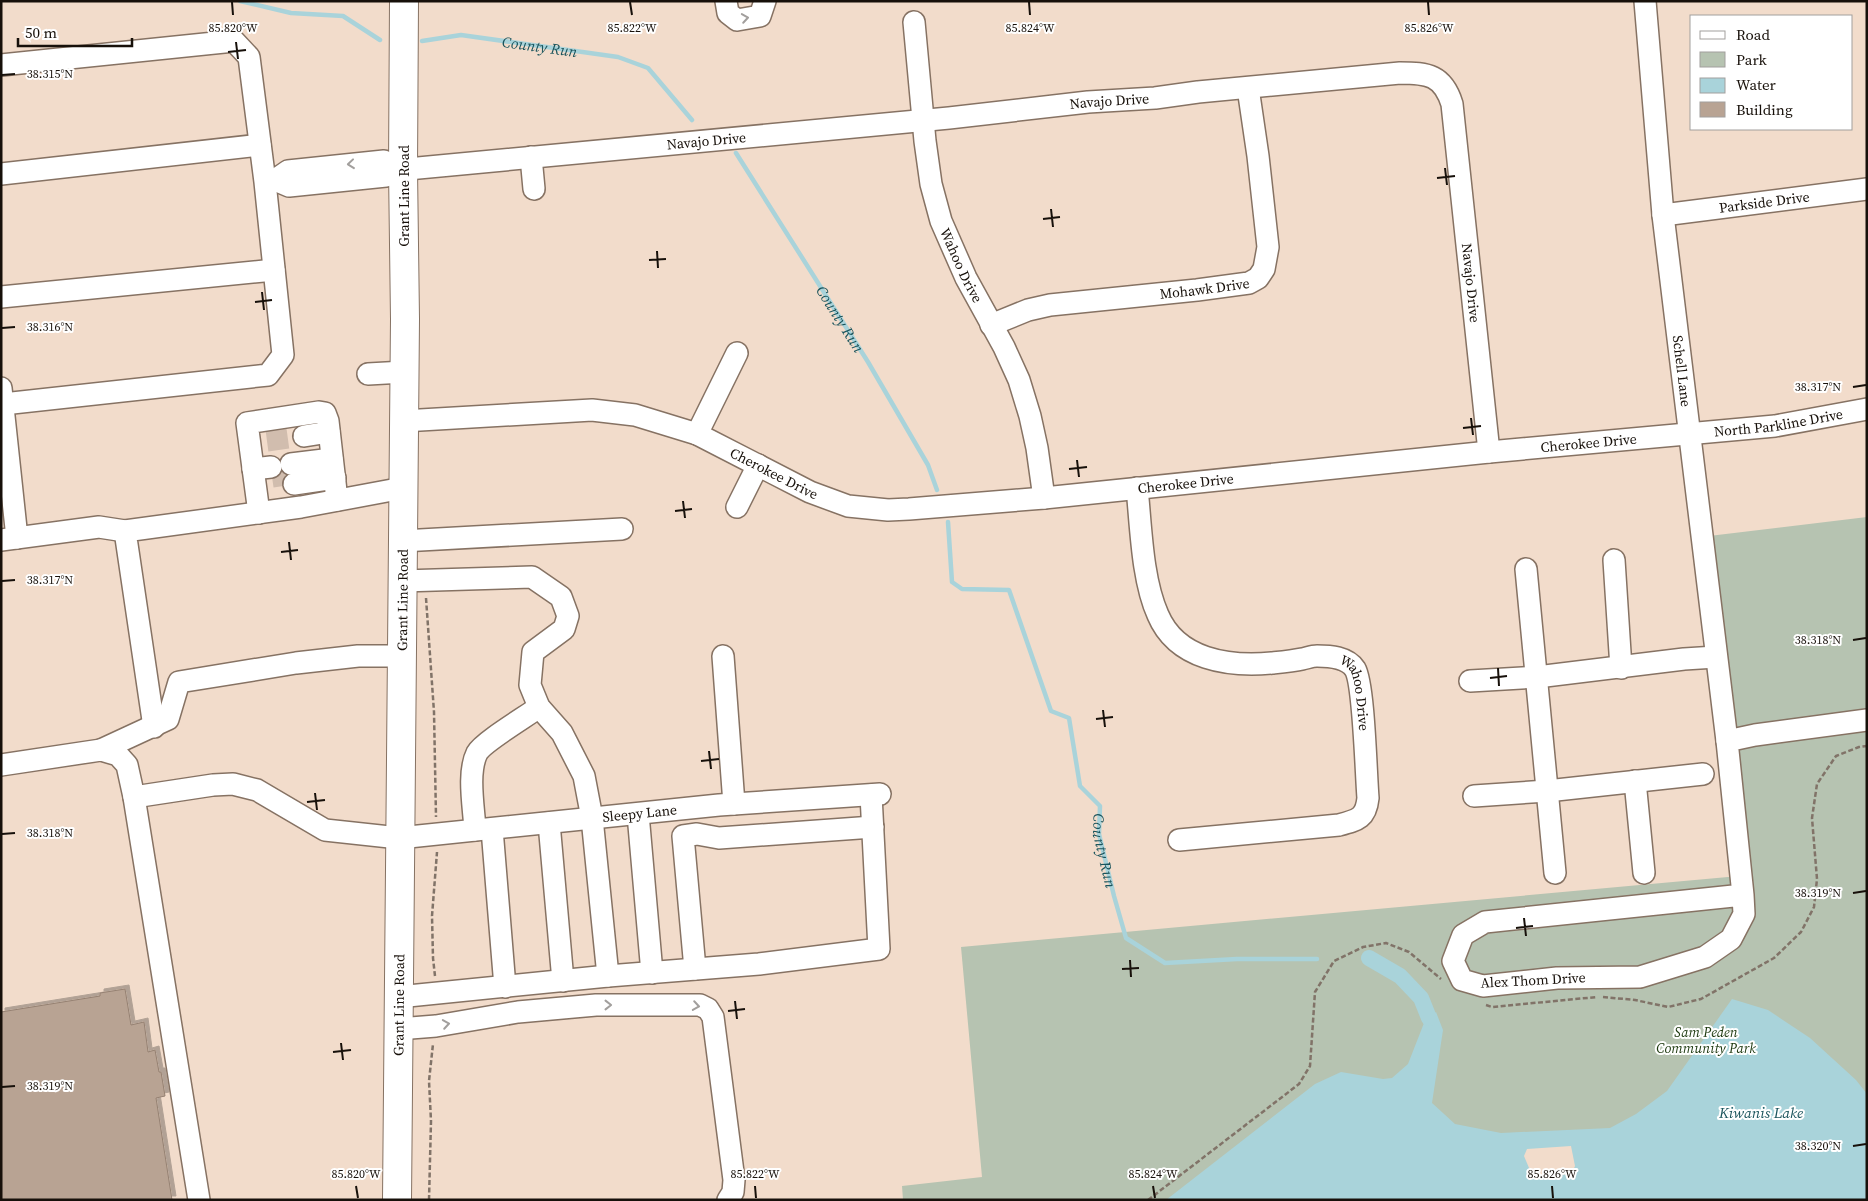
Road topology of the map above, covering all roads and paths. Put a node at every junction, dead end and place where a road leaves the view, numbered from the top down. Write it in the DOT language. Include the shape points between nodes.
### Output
graph roads {
  1 [pos="404,1"];
  2 [pos="726,1"];
  3 [pos="765,1"];
  4 [pos="1645,1"];
  5 [pos="914,22"];
  6 [pos="1,66"];
  7 [pos="1248,88"];
  8 [pos="924,120"];
  9 [pos="260,145"];
  10 [pos="531,157"];
  11 [pos="400,170"];
  12 [pos="1,174"];
  13 [pos="270,181"];
  14 [pos="534,190"];
  15 [pos="1867,190"];
  16 [pos="1664,215"];
  17 [pos="274,270"];
  18 [pos="1,297"];
  19 [pos="991,325"];
  20 [pos="737,352"];
  21 [pos="404,372"];
  22 [pos="368,374"];
  23 [pos="2,396"];
  24 [pos="1867,409"];
  25 [pos="404,421"];
  26 [pos="328,426"];
  27 [pos="303,430"];
  28 [pos="697,434"];
  29 [pos="1689,434"];
  30 [pos="5,452"];
  31 [pos="1489,452"];
  32 [pos="758,465"];
  33 [pos="333,469"];
  34 [pos="273,477"];
  35 [pos="403,488"];
  36 [pos="1137,488"];
  37 [pos="1044,498"];
  38 [pos="337,500"];
  39 [pos="737,507"];
  40 [pos="259,513"];
  41 [pos="622,529"];
  42 [pos="126,531"];
  43 [pos="9,539"];
  44 [pos="402,541"];
  45 [pos="1614,560"];
  46 [pos="1526,569"];
  47 [pos="402,581"];
  48 [pos="401,656"];
  49 [pos="723,656"];
  50 [pos="1716,657"];
  51 [pos="1621,668"];
  52 [pos="1536,677"];
  53 [pos="1470,682"];
  54 [pos="539,708"];
  55 [pos="1867,720"];
  56 [pos="154,727"];
  57 [pos="1727,741"];
  58 [pos="101,750"];
  59 [pos="1,765"];
  60 [pos="1703,774"];
  61 [pos="1635,781"];
  62 [pos="1547,791"];
  63 [pos="1474,796"];
  64 [pos="134,797"];
  65 [pos="734,804"];
  66 [pos="638,814"];
  67 [pos="592,818"];
  68 [pos="549,823"];
  69 [pos="872,827"];
  70 [pos="484,829"];
  71 [pos="399,838"];
  72 [pos="1179,840"];
  73 [pos="1555,873"];
  74 [pos="1644,873"];
  75 [pos="1743,895"];
  76 [pos="695,969"];
  77 [pos="652,973"];
  78 [pos="608,976"];
  79 [pos="562,981"];
  80 [pos="505,987"];
  81 [pos="398,997"];
  82 [pos="398,1029"];
  83 [pos="198,1200"];
  84 [pos="397,1200"];
  85 [pos="728,1200"];
  1 -- 11 [label="main road, Grant Line Road"];
  2 -- 3 [label="street, one-way" via="728,13 737,20 760,16"];
  4 -- 16 [label="street, Schell Lane"];
  5 -- 8 [label="street, Wahoo Drive"];
  6 -- 9 [label="street" via="234,42 249,57"];
  7 -- 8 [label="street, Navajo Drive"];
  7 -- 19 [label="street, Mohawk Drive" via="1268,247 1264,269 1258,278 1249,283 1197,290 1050,305"];
  7 -- 31 [label="street, Navajo Drive" via="1415,73 1440,80 1448,92 1452,104"];
  8 -- 10 [label="street, Navajo Drive"];
  8 -- 19 [label="street, Wahoo Drive" via="931,184 941,221"];
  9 -- 12 [label="street"];
  9 -- 13 [label="street"];
  10 -- 11 [label="street, Navajo Drive"];
  10 -- 14 [label="street"];
  11 -- 13 [label="street, Navajo Drive" via="386,176 289,186"];
  11 -- 21 [label="main road, Grant Line Road"];
  13 -- 17 [label="street"];
  15 -- 16 [label="street, Parkside Drive"];
  16 -- 29 [label="street, Schell Lane"];
  17 -- 18 [label="street"];
  17 -- 23 [label="street" via="283,355 268,375"];
  19 -- 37 [label="street, Wahoo Drive" via="1019,380 1037,448"];
  20 -- 28 [label="street"];
  21 -- 22 [label="street"];
  21 -- 25 [label="main road, Grant Line Road"];
  23 -- 30 [label="street"];
  24 -- 29 [label="street, North Parkline Drive" via="1775,426"];
  25 -- 28 [label="street, Cherokee Drive" via="592,410 635,415"];
  25 -- 35 [label="main road, Grant Line Road"];
  26 -- 27 [label="street"];
  26 -- 33 [label="street"];
  26 -- 34 [label="street" via="325,413 319,412 247,423 257,436"];
  28 -- 32 [label="street, Cherokee Drive"];
  29 -- 31 [label="street, Cherokee Drive"];
  29 -- 50 [label="street, Schell Lane"];
  30 -- 43 [label="street"];
  31 -- 36 [label="street, Cherokee Drive"];
  32 -- 37 [label="street, Cherokee Drive" via="810,492 848,506 910,509"];
  32 -- 39 [label="street"];
  33 -- 34 [label="street"];
  33 -- 38 [label="street"];
  34 -- 40 [label="street"];
  35 -- 38 [label="street"];
  35 -- 44 [label="main road, Grant Line Road"];
  36 -- 37 [label="street, Cherokee Drive"];
  36 -- 72 [label="street, Wahoo Drive" via="1146,572 1153,602 1158,617 1177,642 1206,658 1239,664 1302,660 1315,656 1340,658 1355,669 1360,688 1368,798 1360,818 1339,826"];
  38 -- 40 [label="street"];
  40 -- 42 [label="street"];
  41 -- 44 [label="street"];
  42 -- 43 [label="street" via="99,527"];
  42 -- 56 [label="street"];
  44 -- 47 [label="main road, Grant Line Road"];
  45 -- 51 [label="street"];
  46 -- 52 [label="street"];
  47 -- 48 [label="main road, Grant Line Road"];
  47 -- 54 [label="street" via="532,577 561,597 568,616 564,630 533,652 530,685"];
  48 -- 56 [label="street" via="358,656 296,663 179,682 168,719"];
  48 -- 71 [label="main road, Grant Line Road"];
  49 -- 65 [label="street"];
  50 -- 51 [label="street"];
  50 -- 57 [label="street, Schell Lane"];
  51 -- 52 [label="street"];
  52 -- 53 [label="street"];
  52 -- 62 [label="street"];
  54 -- 67 [label="street" via="562,733 584,776"];
  54 -- 70 [label="street" via="478,752 472,773"];
  55 -- 57 [label="street"];
  56 -- 58 [label="street"];
  57 -- 75 [label="street, Alex Thom Drive"];
  58 -- 59 [label="street"];
  58 -- 64 [label="street" via="118,755 126,765"];
  60 -- 61 [label="street"];
  61 -- 62 [label="street"];
  61 -- 74 [label="street"];
  62 -- 63 [label="street"];
  62 -- 73 [label="street"];
  64 -- 71 [label="street, Sleepy Lane" via="233,784 257,790 325,830"];
  64 -- 83 [label="street"];
  65 -- 66 [label="street, Sleepy Lane"];
  65 -- 69 [label="street, Sleepy Lane" via="876,795"];
  66 -- 67 [label="street, Sleepy Lane"];
  66 -- 77 [label="street"];
  67 -- 68 [label="street, Sleepy Lane"];
  67 -- 78 [label="street"];
  68 -- 70 [label="street, Sleepy Lane"];
  68 -- 79 [label="street"];
  69 -- 76 [label="street" via="880,949"];
  69 -- 76 [label="street" via="719,838 697,834 684,836"];
  70 -- 71 [label="street, Sleepy Lane"];
  70 -- 80 [label="street"];
  71 -- 81 [label="main road, Grant Line Road"];
  75 -- 75 [label="street, Alex Thom Drive" via="1744,914 1731,939 1705,957 1640,977 1557,978 1483,986 1462,980 1453,961 1463,935 1485,922"];
  76 -- 77 [label="street"];
  77 -- 78 [label="street"];
  78 -- 79 [label="street"];
  79 -- 80 [label="street"];
  80 -- 81 [label="street"];
  81 -- 82 [label="main road, Grant Line Road"];
  82 -- 84 [label="main road, Grant Line Road"];
  82 -- 85 [label="street, one-way" via="596,1005 700,1005 708,1009 713,1017 734,1180"];
}
